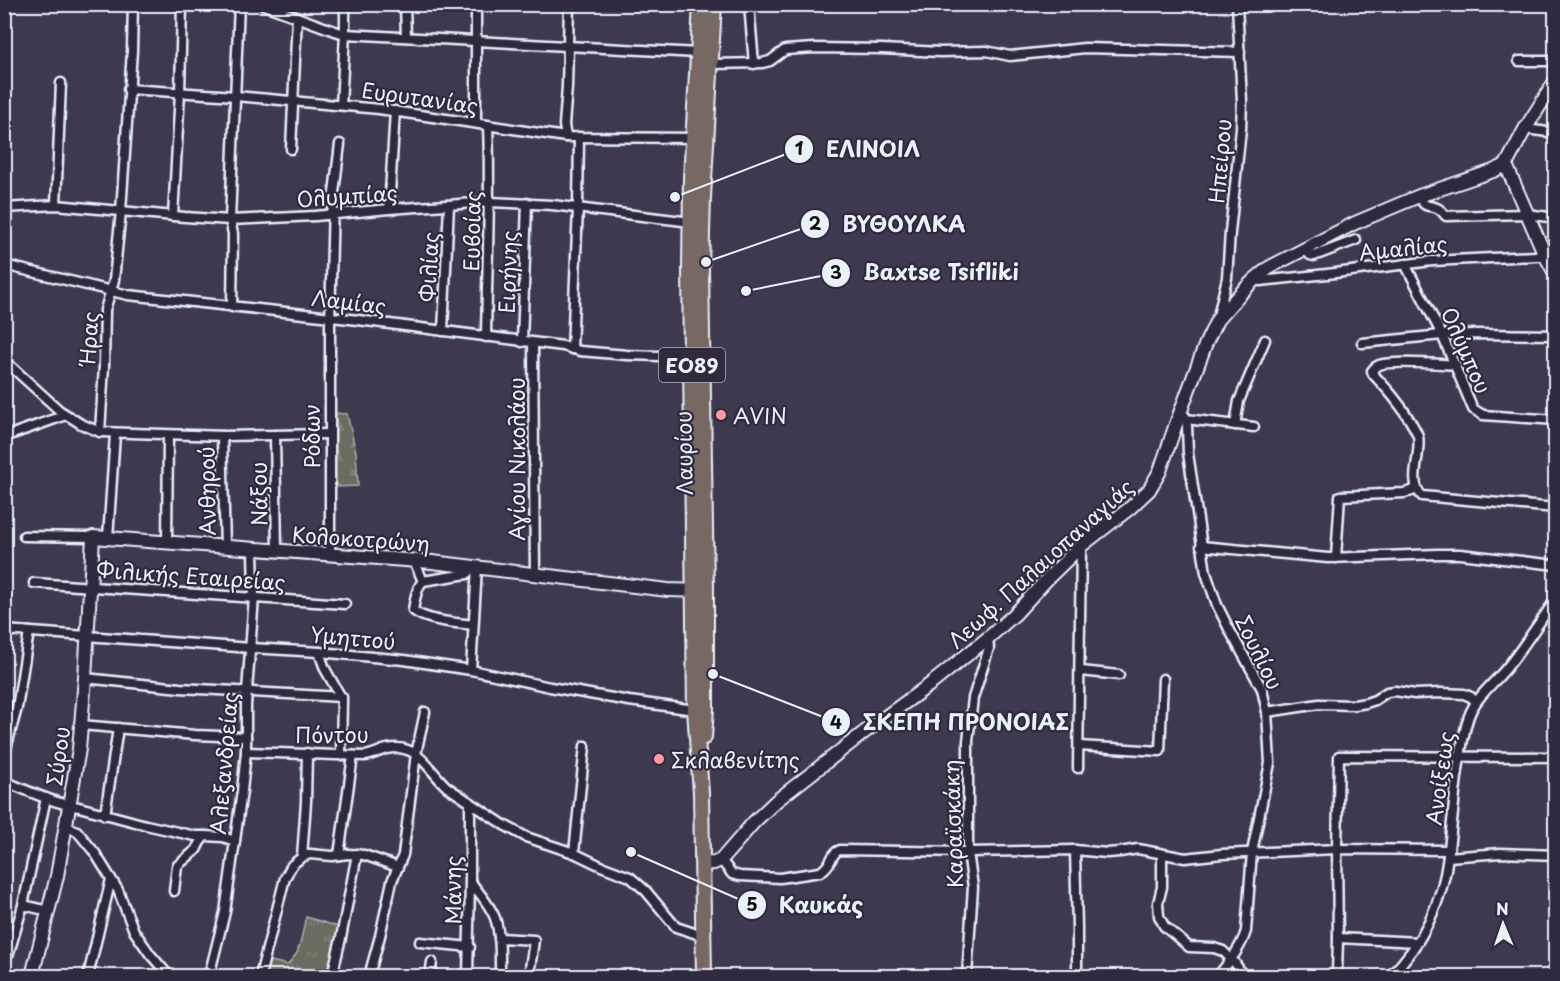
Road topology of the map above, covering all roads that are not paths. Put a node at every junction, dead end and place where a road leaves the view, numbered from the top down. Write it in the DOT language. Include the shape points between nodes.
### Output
graph roads {
  1 [pos="133,4"];
  2 [pos="182,4"];
  3 [pos="239,4"];
  4 [pos="261,4"];
  5 [pos="345,4"];
  6 [pos="405,4"];
  7 [pos="476,4"];
  8 [pos="569,4"];
  9 [pos="701,4"];
  10 [pos="714,4"];
  11 [pos="749,4"];
  12 [pos="1003,4"];
  13 [pos="1141,4"];
  14 [pos="1237,4"];
  15 [pos="297,17"];
  16 [pos="345,34"];
  17 [pos="406,38"];
  18 [pos="476,41"];
  19 [pos="569,46"];
  20 [pos="1240,52"];
  21 [pos="698,53"];
  22 [pos="1519,61"];
  23 [pos="1556,61"];
  24 [pos="711,64"];
  25 [pos="754,64"];
  26 [pos="1556,80"];
  27 [pos="61,83"];
  28 [pos="128,89"];
  29 [pos="180,93"];
  30 [pos="236,96"];
  31 [pos="293,101"];
  32 [pos="340,105"];
  33 [pos="395,111"];
  34 [pos="476,123"];
  35 [pos="488,125"];
  36 [pos="1525,129"];
  37 [pos="1556,133"];
  38 [pos="566,137"];
  39 [pos="579,137"];
  40 [pos="700,138"];
  41 [pos="340,144"];
  42 [pos="291,149"];
  43 [pos="1506,165"];
  44 [pos="1419,196"];
  45 [pos="489,202"];
  46 [pos="527,204"];
  47 [pos="449,205"];
  48 [pos="56,206"];
  49 [pos="4,208"];
  50 [pos="578,208"];
  51 [pos="389,209"];
  52 [pos="120,211"];
  53 [pos="1527,214"];
  54 [pos="333,215"];
  55 [pos="173,216"];
  56 [pos="1556,218"];
  57 [pos="230,220"];
  58 [pos="691,222"];
  59 [pos="1356,240"];
  60 [pos="1304,249"];
  61 [pos="1550,255"];
  62 [pos="1405,264"];
  63 [pos="4,265"];
  64 [pos="1556,275"];
  65 [pos="1255,279"];
  66 [pos="112,291"];
  67 [pos="232,307"];
  68 [pos="330,317"];
  69 [pos="1217,320"];
  70 [pos="443,331"];
  71 [pos="1442,335"];
  72 [pos="1556,335"];
  73 [pos="486,337"];
  74 [pos="1265,340"];
  75 [pos="522,342"];
  76 [pos="533,343"];
  77 [pos="1362,343"];
  78 [pos="572,349"];
  79 [pos="692,357"];
  80 [pos="4,360"];
  81 [pos="1456,365"];
  82 [pos="66,415"];
  83 [pos="1183,415"];
  84 [pos="1556,420"];
  85 [pos="1235,425"];
  86 [pos="1254,428"];
  87 [pos="100,432"];
  88 [pos="116,434"];
  89 [pos="329,434"];
  90 [pos="168,435"];
  91 [pos="275,435"];
  92 [pos="222,436"];
  93 [pos="4,437"];
  94 [pos="1416,488"];
  95 [pos="1556,508"];
  96 [pos="24,536"];
  97 [pos="93,537"];
  98 [pos="108,538"];
  99 [pos="167,543"];
  100 [pos="225,546"];
  101 [pos="1082,546"];
  102 [pos="1201,546"];
  103 [pos="253,549"];
  104 [pos="277,551"];
  105 [pos="330,555"];
  106 [pos="1336,558"];
  107 [pos="414,561"];
  108 [pos="1556,565"];
  109 [pos="476,567"];
  110 [pos="535,574"];
  111 [pos="423,581"];
  112 [pos="34,583"];
  113 [pos="90,586"];
  114 [pos="700,591"];
  115 [pos="254,597"];
  116 [pos="1556,599"];
  117 [pos="345,604"];
  118 [pos="473,625"];
  119 [pos="4,630"];
  120 [pos="29,632"];
  121 [pos="88,635"];
  122 [pos="988,638"];
  123 [pos="251,648"];
  124 [pos="319,652"];
  125 [pos="471,670"];
  126 [pos="1080,671"];
  127 [pos="1119,675"];
  128 [pos="85,678"];
  129 [pos="1163,679"];
  130 [pos="247,691"];
  131 [pos="342,697"];
  132 [pos="1476,702"];
  133 [pos="695,710"];
  134 [pos="425,712"];
  135 [pos="1267,712"];
  136 [pos="81,725"];
  137 [pos="118,728"];
  138 [pos="246,737"];
  139 [pos="585,746"];
  140 [pos="1079,746"];
  141 [pos="246,752"];
  142 [pos="307,753"];
  143 [pos="416,754"];
  144 [pos="341,755"];
  145 [pos="4,756"];
  146 [pos="353,756"];
  147 [pos="1460,757"];
  148 [pos="1556,757"];
  149 [pos="1078,768"];
  150 [pos="4,781"];
  151 [pos="701,793"];
  152 [pos="46,798"];
  153 [pos="470,802"];
  154 [pos="69,806"];
  155 [pos="105,815"];
  156 [pos="66,827"];
  157 [pos="205,836"];
  158 [pos="235,841"];
  159 [pos="1337,849"];
  160 [pos="1075,850"];
  161 [pos="968,852"];
  162 [pos="1252,852"];
  163 [pos="574,853"];
  164 [pos="1449,853"];
  165 [pos="357,854"];
  166 [pos="1162,854"];
  167 [pos="339,855"];
  168 [pos="1556,855"];
  169 [pos="302,857"];
  170 [pos="721,860"];
  171 [pos="702,864"];
  172 [pos="398,867"];
  173 [pos="111,879"];
  174 [pos="470,881"];
  175 [pos="174,891"];
  176 [pos="22,904"];
  177 [pos="49,911"];
  178 [pos="703,936"];
  179 [pos="499,938"];
  180 [pos="1338,938"];
  181 [pos="420,942"];
  182 [pos="1418,942"];
  183 [pos="470,947"];
  184 [pos="9,953"];
  185 [pos="1232,959"];
  186 [pos="432,962"];
  187 [pos="1337,975"];
  188 [pos="32,976"];
  189 [pos="88,976"];
  190 [pos="169,976"];
  191 [pos="209,976"];
  192 [pos="260,976"];
  193 [pos="332,976"];
  194 [pos="369,976"];
  195 [pos="430,976"];
  196 [pos="468,976"];
  197 [pos="500,976"];
  198 [pos="529,976"];
  199 [pos="704,976"];
  200 [pos="967,976"];
  201 [pos="1077,976"];
  202 [pos="1218,976"];
  203 [pos="1243,976"];
  204 [pos="1390,976"];
  1 -- 28 [label="street, Ήρας"];
  2 -- 29 [label="street"];
  3 -- 30 [label="street"];
  4 -- 15 [label="street"];
  5 -- 16 [label="street"];
  6 -- 17 [label="street"];
  7 -- 18 [label="street"];
  8 -- 19 [label="street"];
  9 -- 21 [label="main road, Λαυρίου / ΕΟ89"];
  10 -- 24 [label="main road, Λαυρίου / ΕΟ89"];
  11 -- 25 [label="street"];
  12 -- 13 [label="street"];
  14 -- 20 [label="street, Ηπείρου"];
  15 -- 16 [label="street"];
  15 -- 31 [label="street"];
  16 -- 17 [label="street"];
  16 -- 32 [label="street"];
  17 -- 18 [label="street"];
  18 -- 19 [label="street"];
  18 -- 34 [label="street"];
  19 -- 21 [label="street"];
  19 -- 38 [label="street"];
  20 -- 25 [label="street" via="1085,48 1010,56 986,51 814,48 785,50 770,61"];
  20 -- 69 [label="street, Ηπείρου" via="1241,129 1227,278"];
  21 -- 40 [label="main road, Λαυρίου / ΕΟ89"];
  22 -- 23 [label="street"];
  24 -- 25 [label="street"];
  24 -- 40 [label="main road, Λαυρίου / ΕΟ89"];
  26 -- 36 [label="street"];
  27 -- 48 [label="street"];
  28 -- 29 [label="street, Ευρυτανίας"];
  28 -- 52 [label="street, Ήρας"];
  29 -- 30 [label="street, Ευρυτανίας"];
  29 -- 55 [label="street"];
  30 -- 31 [label="street, Ευρυτανίας"];
  30 -- 57 [label="street"];
  31 -- 32 [label="street, Ευρυτανίας"];
  31 -- 42 [label="street"];
  32 -- 33 [label="street, Ευρυτανίας"];
  33 -- 34 [label="street, Ευρυτανίας"];
  33 -- 51 [label="street"];
  34 -- 35 [label="street, Ευρυτανίας"];
  35 -- 38 [label="street, Ευρυτανίας"];
  35 -- 45 [label="street, Ευβοίας"];
  36 -- 37 [label="street"];
  36 -- 43 [label="street"];
  38 -- 39 [label="street, Ευρυτανίας"];
  39 -- 40 [label="street, Ευρυτανίας"];
  39 -- 50 [label="street"];
  40 -- 58 [label="main road, Λαυρίου / ΕΟ89"];
  40 -- 114 [label="main road, Λαυρίου / ΕΟ89"];
  41 -- 54 [label="street, Ρόδων"];
  43 -- 44 [label="street, Λεωφ. Παλαιοπαναγιάς"];
  43 -- 53 [label="street"];
  44 -- 53 [label="street" via="1422,203 1446,216"];
  44 -- 60 [label="street, Λεωφ. Παλαιοπαναγιάς"];
  45 -- 46 [label="street, Ολυμπίας"];
  45 -- 47 [label="street, Ολυμπίας"];
  45 -- 73 [label="street, Ευβοίας"];
  46 -- 50 [label="street, Ολυμπίας"];
  46 -- 75 [label="street, Ειρήνης"];
  47 -- 51 [label="street, Ολυμπίας"];
  47 -- 70 [label="street, Φιλίας"];
  48 -- 49 [label="street, Ολυμπίας"];
  48 -- 52 [label="street, Ολυμπίας"];
  50 -- 58 [label="street, Ολυμπίας"];
  50 -- 78 [label="street"];
  51 -- 54 [label="street, Ολυμπίας"];
  52 -- 55 [label="street, Ολυμπίας"];
  52 -- 66 [label="street, Ήρας"];
  53 -- 56 [label="street"];
  53 -- 61 [label="street"];
  54 -- 57 [label="street, Ολυμπίας"];
  54 -- 68 [label="street, Ρόδων"];
  55 -- 57 [label="street, Ολυμπίας"];
  57 -- 67 [label="street"];
  58 -- 79 [label="main road, Λαυρίου / ΕΟ89"];
  59 -- 60 [label="street" via="1314,256"];
  60 -- 65 [label="street, Λεωφ. Παλαιοπαναγιάς"];
  61 -- 62 [label="street, Αμαλίας"];
  61 -- 64 [label="street"];
  62 -- 65 [label="street, Αμαλίας"];
  62 -- 71 [label="street, Ολύμπου"];
  63 -- 66 [label="street, Λαμίας"];
  65 -- 69 [label="street, Λεωφ. Παλαιοπαναγιάς"];
  66 -- 67 [label="street, Λαμίας"];
  66 -- 87 [label="street, Ήρας" via="105,310"];
  67 -- 68 [label="street, Λαμίας"];
  68 -- 70 [label="street, Λαμίας"];
  68 -- 89 [label="street, Ρόδων"];
  69 -- 83 [label="street, Λεωφ. Παλαιοπαναγιάς"];
  70 -- 73 [label="street, Λαμίας"];
  71 -- 72 [label="street"];
  71 -- 77 [label="street"];
  71 -- 81 [label="street, Ολύμπου"];
  73 -- 75 [label="street, Λαμίας"];
  74 -- 85 [label="street" via="1239,401"];
  75 -- 76 [label="street, Λαμίας"];
  76 -- 78 [label="street, Λαμίας"];
  76 -- 110 [label="street, Αγίου Νικολάου"];
  78 -- 79 [label="street, Λαμίας"];
  79 -- 114 [label="main road, Λαυρίου / ΕΟ89"];
  80 -- 82 [label="street"];
  81 -- 84 [label="street, Ολύμπου" via="1473,409 1483,415"];
  81 -- 94 [label="street" via="1382,364 1372,371 1400,403 1418,435"];
  82 -- 87 [label="street"];
  82 -- 93 [label="street"];
  83 -- 85 [label="street"];
  83 -- 101 [label="street, Λεωφ. Παλαιοπαναγιάς" via="1154,483 1137,502"];
  83 -- 102 [label="street, Σουλίου"];
  85 -- 86 [label="street"];
  87 -- 88 [label="street"];
  88 -- 90 [label="street"];
  88 -- 98 [label="street"];
  89 -- 91 [label="street"];
  89 -- 105 [label="street, Ρόδων"];
  90 -- 92 [label="street"];
  90 -- 99 [label="street"];
  91 -- 92 [label="street"];
  91 -- 104 [label="street, Νάξου"];
  92 -- 100 [label="street, Ανθηρού"];
  94 -- 95 [label="street" via="1422,496"];
  94 -- 106 [label="street" via="1404,493 1340,496"];
  96 -- 97 [label="street, Κολοκοτρώνη"];
  97 -- 98 [label="street, Κολοκοτρώνη"];
  97 -- 113 [label="street, Σύρου"];
  98 -- 99 [label="street, Κολοκοτρώνη"];
  99 -- 100 [label="street, Κολοκοτρώνη"];
  100 -- 103 [label="street, Κολοκοτρώνη"];
  101 -- 122 [label="street, Λεωφ. Παλαιοπαναγιάς"];
  101 -- 126 [label="street"];
  102 -- 106 [label="street"];
  102 -- 135 [label="street, Σουλίου" via="1217,605 1259,683"];
  103 -- 104 [label="street, Κολοκοτρώνη"];
  103 -- 115 [label="street, Αλεξανδρείας"];
  104 -- 105 [label="street, Κολοκοτρώνη"];
  105 -- 107 [label="street, Κολοκοτρώνη"];
  106 -- 108 [label="street" via="1451,554"];
  107 -- 109 [label="street, Κολοκοτρώνη"];
  107 -- 111 [label="street"];
  109 -- 110 [label="street, Κολοκοτρώνη"];
  109 -- 111 [label="street" via="467,574"];
  109 -- 118 [label="street"];
  110 -- 114 [label="street, Κολοκοτρώνη"];
  111 -- 118 [label="street" via="415,598 416,614"];
  112 -- 113 [label="street, Φιλικής Εταιρείας"];
  113 -- 115 [label="street, Φιλικής Εταιρείας"];
  113 -- 121 [label="street, Σύρου"];
  114 -- 133 [label="main road, Λαυρίου / ΕΟ89"];
  114 -- 151 [label="main road, Λαυρίου / ΕΟ89" via="706,709"];
  115 -- 117 [label="street, Φιλικής Εταιρείας"];
  115 -- 123 [label="street, Αλεξανδρείας"];
  116 -- 132 [label="street, Ανοίξεως" via="1508,666"];
  118 -- 125 [label="street"];
  119 -- 120 [label="street, Υμηττού"];
  120 -- 121 [label="street, Υμηττού"];
  120 -- 145 [label="street" via="17,708"];
  121 -- 123 [label="street, Υμηττού"];
  121 -- 128 [label="street, Σύρου"];
  122 -- 161 [label="street, Καραϊσκάκη" via="990,646 969,724"];
  122 -- 170 [label="street, Λεωφ. Παλαιοπαναγιάς" via="776,801"];
  123 -- 124 [label="street, Υμηττού"];
  123 -- 130 [label="street, Αλεξανδρείας"];
  124 -- 125 [label="street, Υμηττού"];
  124 -- 131 [label="street"];
  125 -- 133 [label="street, Υμηττού"];
  126 -- 127 [label="street"];
  126 -- 140 [label="street"];
  128 -- 130 [label="street"];
  128 -- 136 [label="street, Σύρου"];
  129 -- 140 [label="street" via="1160,751"];
  130 -- 131 [label="street"];
  130 -- 138 [label="street, Αλεξανδρείας"];
  131 -- 144 [label="street"];
  132 -- 135 [label="street" via="1464,694 1395,691 1360,704 1319,704"];
  132 -- 147 [label="street, Ανοίξεως"];
  133 -- 151 [label="main road, Λαυρίου / ΕΟ89"];
  134 -- 143 [label="street"];
  135 -- 162 [label="street, Σουλίου" via="1270,763"];
  136 -- 137 [label="street"];
  136 -- 154 [label="street, Σύρου"];
  137 -- 138 [label="street"];
  137 -- 155 [label="street"];
  138 -- 141 [label="street, Αλεξανδρείας"];
  139 -- 163 [label="street"];
  140 -- 149 [label="street"];
  141 -- 142 [label="street, Πόντου"];
  141 -- 158 [label="street, Αλεξανδρείας"];
  142 -- 144 [label="street, Πόντου"];
  142 -- 169 [label="street"];
  143 -- 146 [label="street, Πόντου" via="392,748 370,756"];
  143 -- 153 [label="street" via="439,779"];
  143 -- 172 [label="street"];
  144 -- 146 [label="street, Πόντου"];
  146 -- 167 [label="street"];
  147 -- 148 [label="street"];
  147 -- 159 [label="street" via="1339,756"];
  147 -- 164 [label="street, Ανοίξεως"];
  150 -- 152 [label="street"];
  151 -- 171 [label="main road, Λαυρίου / ΕΟ89"];
  152 -- 154 [label="street"];
  152 -- 176 [label="street"];
  153 -- 163 [label="street" via="526,837"];
  153 -- 174 [label="street, Μάνης"];
  154 -- 155 [label="street"];
  154 -- 156 [label="street, Σύρου"];
  155 -- 157 [label="street"];
  156 -- 173 [label="street" via="85,840"];
  156 -- 177 [label="street, Σύρου"];
  157 -- 158 [label="street"];
  157 -- 175 [label="street" via="177,866"];
  158 -- 191 [label="street, Αλεξανδρείας" via="225,912"];
  159 -- 162 [label="street"];
  159 -- 164 [label="street"];
  159 -- 180 [label="street"];
  160 -- 161 [label="street"];
  160 -- 166 [label="street" via="1107,853 1138,849"];
  160 -- 201 [label="street"];
  161 -- 170 [label="street" via="840,850 820,872 780,879 732,874"];
  161 -- 200 [label="street, Καραϊσκάκη" via="973,887"];
  162 -- 166 [label="street" via="1185,858"];
  162 -- 185 [label="street, Σουλίου" via="1246,931"];
  163 -- 178 [label="street" via="630,877 676,927"];
  164 -- 168 [label="street"];
  164 -- 182 [label="street, Ανοίξεως" via="1440,893"];
  165 -- 167 [label="street"];
  165 -- 172 [label="street"];
  165 -- 193 [label="street"];
  166 -- 185 [label="street" via="1158,906 1164,926 1190,947 1219,949"];
  167 -- 169 [label="street"];
  169 -- 192 [label="street" via="285,878"];
  170 -- 171 [label="street"];
  171 -- 178 [label="main road, Λαυρίου / ΕΟ89"];
  172 -- 194 [label="street"];
  173 -- 189 [label="street"];
  173 -- 190 [label="street" via="134,931"];
  174 -- 179 [label="street" via="490,908"];
  174 -- 183 [label="street, Μάνης"];
  176 -- 177 [label="street"];
  176 -- 184 [label="street"];
  177 -- 188 [label="street, Σύρου"];
  178 -- 199 [label="main road, Λαυρίου / ΕΟ89"];
  179 -- 197 [label="street"];
  179 -- 198 [label="street" via="534,940"];
  180 -- 182 [label="street"];
  180 -- 187 [label="street"];
  181 -- 183 [label="street"];
  182 -- 204 [label="street, Ανοίξεως"];
  183 -- 196 [label="street, Μάνης"];
  185 -- 202 [label="street, Σουλίου"];
  185 -- 203 [label="street"];
  186 -- 195 [label="street"];
}
